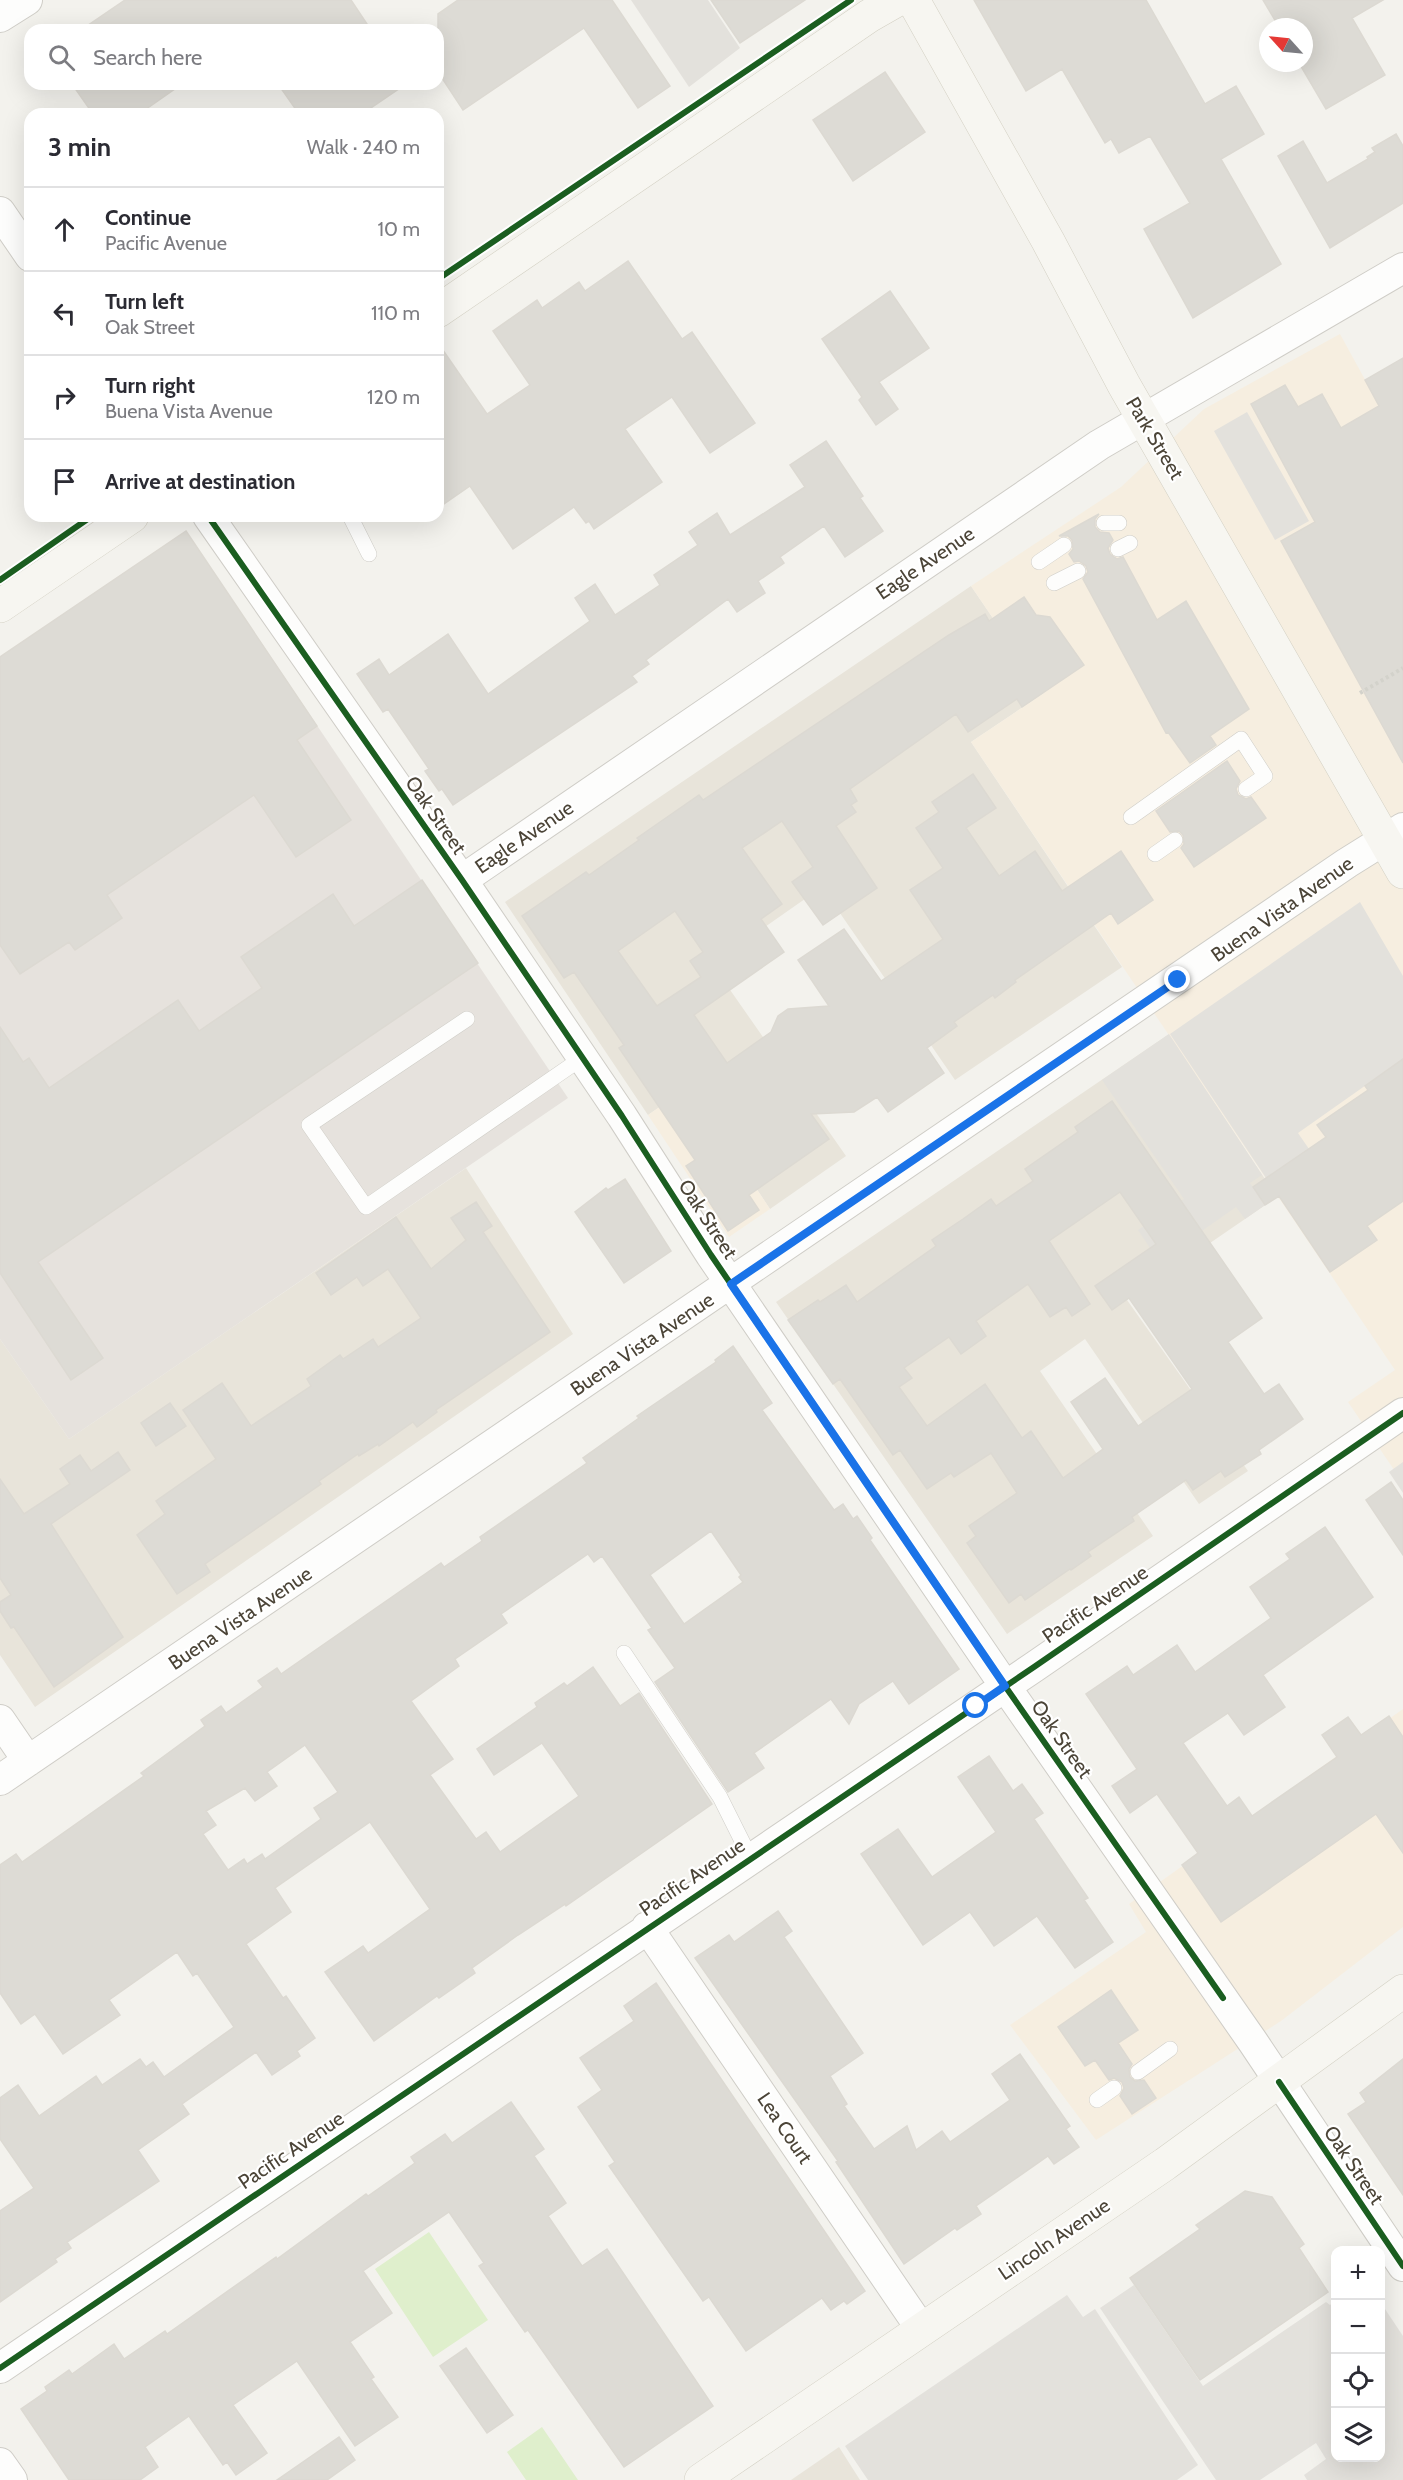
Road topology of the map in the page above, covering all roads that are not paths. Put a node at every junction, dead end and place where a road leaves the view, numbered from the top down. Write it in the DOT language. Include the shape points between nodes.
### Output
graph roads {
  1 [pos="27,0"];
  2 [pos="897,0"];
  3 [pos="913,0"];
  4 [pos="0,17"];
  5 [pos="0,212"];
  6 [pos="24,247"];
  7 [pos="1403,268"];
  8 [pos="444,307"];
  9 [pos="1144,419"];
  10 [pos="123,522"];
  11 [pos="212,522"];
  12 [pos="353,522"];
  13 [pos="1064,545"];
  14 [pos="369,554"];
  15 [pos="1039,562"];
  16 [pos="1078,571"];
  17 [pos="1054,583"];
  18 [pos="0,606"];
  19 [pos="1246,789"];
  20 [pos="1131,817"];
  21 [pos="1394,834"];
  22 [pos="1175,840"];
  23 [pos="1155,854"];
  24 [pos="1403,872"];
  25 [pos="462,880"];
  26 [pos="467,1018"];
  27 [pos="582,1058"];
  28 [pos="731,1284"];
  29 [pos="1403,1413"];
  30 [pos="624,1653"];
  31 [pos="1005,1686"];
  32 [pos="0,1720"];
  33 [pos="28,1761"];
  34 [pos="0,1780"];
  35 [pos="750,1857"];
  36 [pos="647,1927"];
  37 [pos="1403,1991"];
  38 [pos="1170,2049"];
  39 [pos="1138,2072"];
  40 [pos="1280,2082"];
  41 [pos="1114,2088"];
  42 [pos="1097,2100"];
  43 [pos="1403,2266"];
  44 [pos="922,2330"];
  45 [pos="0,2368"];
  46 [pos="0,2463"];
  47 [pos="12,2480"];
  48 [pos="701,2480"];
  1 -- 4 [label="street"];
  2 -- 8 [label="main road"];
  3 -- 9 [label="main road, Park Street"];
  5 -- 6 [label="street"];
  7 -- 9 [label="street, Eagle Avenue"];
  9 -- 21 [label="main road, Park Street"];
  9 -- 25 [label="street, Eagle Avenue" via="1099,445"];
  10 -- 18 [label="main road"];
  11 -- 25 [label="street, Oak Street"];
  12 -- 14 [label="lane"];
  13 -- 15 [label="lane"];
  16 -- 17 [label="lane"];
  19 -- 20 [label="lane" via="1265,776 1241,739"];
  21 -- 24 [label="main road, Park Street"];
  21 -- 28 [label="street, Buena Vista Avenue"];
  22 -- 23 [label="lane"];
  25 -- 27 [label="street, Oak Street"];
  26 -- 27 [label="lane" via="309,1125 366,1207"];
  27 -- 28 [label="street, Oak Street"];
  28 -- 31 [label="street, Oak Street"];
  28 -- 33 [label="street, Buena Vista Avenue"];
  29 -- 31 [label="street, Pacific Avenue"];
  30 -- 35 [label="lane" via="720,1797"];
  31 -- 35 [label="street, Pacific Avenue"];
  31 -- 40 [label="street, Oak Street"];
  32 -- 33 [label="street"];
  33 -- 34 [label="street, Buena Vista Avenue"];
  35 -- 36 [label="street, Pacific Avenue"];
  36 -- 44 [label="street, Lea Court"];
  36 -- 45 [label="street, Pacific Avenue"];
  37 -- 40 [label="main road, Lincoln Avenue"];
  38 -- 39 [label="lane"];
  40 -- 43 [label="street, Oak Street"];
  40 -- 44 [label="main road, Lincoln Avenue"];
  41 -- 42 [label="lane"];
  44 -- 48 [label="main road, Lincoln Avenue"];
  46 -- 47 [label="street"];
}
